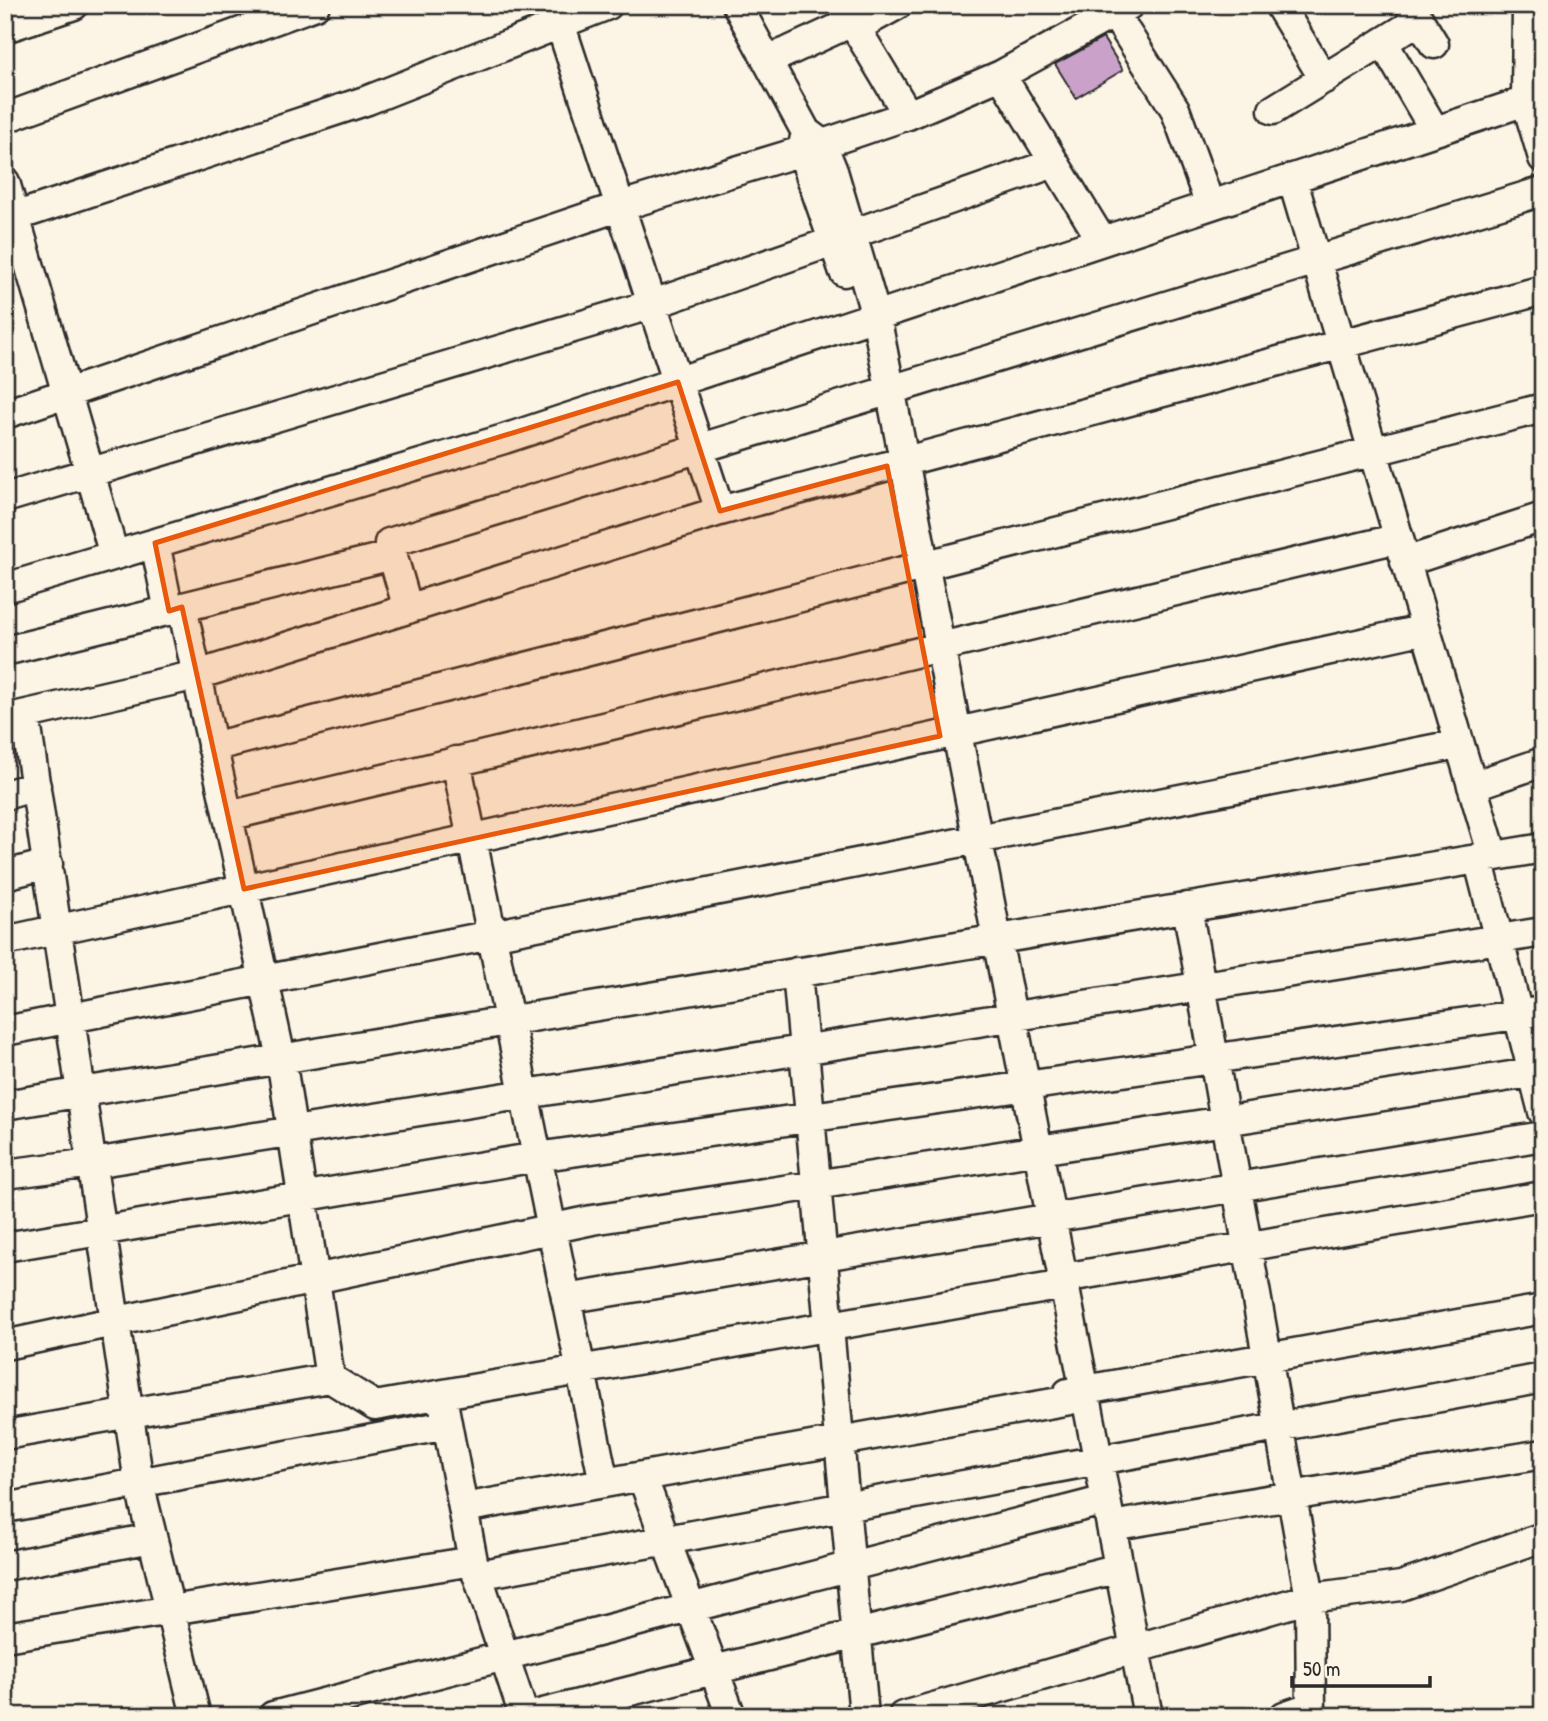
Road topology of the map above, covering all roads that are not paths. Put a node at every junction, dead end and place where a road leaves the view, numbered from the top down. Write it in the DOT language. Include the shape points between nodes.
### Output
graph roads {
  1 [pos="74,5"];
  2 [pos="315,5"];
  3 [pos="608,5"];
  4 [pos="737,5"];
  5 [pos="897,5"];
  6 [pos="1279,5"];
  7 [pos="1527,5"];
  8 [pos="1118,8"];
  9 [pos="1415,12"];
  10 [pos="558,15"];
  11 [pos="850,18"];
  12 [pos="5,28"];
  13 [pos="1383,42"];
  14 [pos="1434,44"];
  15 [pos="1535,58"];
  16 [pos="767,61"];
  17 [pos="1001,75"];
  18 [pos="1324,79"];
  19 [pos="1526,101"];
  20 [pos="1273,110"];
  21 [pos="908,115"];
  22 [pos="5,118"];
  23 [pos="1435,131"];
  24 [pos="810,142"];
  25 [pos="1543,158"];
  26 [pos="1054,163"];
  27 [pos="1292,178"];
  28 [pos="5,182"];
  29 [pos="1543,191"];
  30 [pos="1210,205"];
  31 [pos="621,206"];
  32 [pos="10,219"];
  33 [pos="843,238"];
  34 [pos="1102,241"];
  35 [pos="1316,260"];
  36 [pos="1543,290"];
  37 [pos="653,304"];
  38 [pos="868,319"];
  39 [pos="1341,344"];
  40 [pos="678,382"];
  41 [pos="68,393"];
  42 [pos="882,393"];
  43 [pos="1543,408"];
  44 [pos="5,414"];
  45 [pos="700,448"];
  46 [pos="1373,452"];
  47 [pos="896,463"];
  48 [pos="90,472"];
  49 [pos="5,498"];
  50 [pos="720,511"];
  51 [pos="1543,517"];
  52 [pos="155,543"];
  53 [pos="1402,550"];
  54 [pos="114,555"];
  55 [pos="393,555"];
  56 [pos="916,568"];
  57 [pos="5,588"];
  58 [pos="175,609"];
  59 [pos="408,609"];
  60 [pos="1426,629"];
  61 [pos="932,649"];
  62 [pos="5,652"];
  63 [pos="197,675"];
  64 [pos="15,717"];
  65 [pos="948,734"];
  66 [pos="1460,744"];
  67 [pos="212,747"];
  68 [pos="456,761"];
  69 [pos="1543,762"];
  70 [pos="36,786"];
  71 [pos="1472,786"];
  72 [pos="5,795"];
  73 [pos="228,816"];
  74 [pos="472,838"];
  75 [pos="969,841"];
  76 [pos="1543,848"];
  77 [pos="1485,857"];
  78 [pos="48,864"];
  79 [pos="5,875"];
  80 [pos="244,889"];
  81 [pos="1187,907"];
  82 [pos="58,930"];
  83 [pos="1543,932"];
  84 [pos="492,935"];
  85 [pos="1499,939"];
  86 [pos="989,940"];
  87 [pos="5,941"];
  88 [pos="797,972"];
  89 [pos="264,980"];
  90 [pos="1201,986"];
  91 [pos="1530,1013"];
  92 [pos="71,1017"];
  93 [pos="1004,1017"];
  94 [pos="509,1020"];
  95 [pos="5,1031"];
  96 [pos="804,1049"];
  97 [pos="281,1058"];
  98 [pos="1214,1059"];
  99 [pos="1538,1071"];
  100 [pos="1017,1087"];
  101 [pos="83,1092"];
  102 [pos="524,1094"];
  103 [pos="5,1105"];
  104 [pos="1543,1112"];
  105 [pos="810,1118"];
  106 [pos="1225,1121"];
  107 [pos="292,1131"];
  108 [pos="1543,1136"];
  109 [pos="1030,1151"];
  110 [pos="537,1157"];
  111 [pos="93,1163"];
  112 [pos="5,1174"];
  113 [pos="816,1185"];
  114 [pos="1237,1187"];
  115 [pos="1543,1196"];
  116 [pos="303,1197"];
  117 [pos="1043,1219"];
  118 [pos="552,1229"];
  119 [pos="103,1230"];
  120 [pos="5,1247"];
  121 [pos="1248,1247"];
  122 [pos="823,1256"];
  123 [pos="315,1279"];
  124 [pos="1058,1284"];
  125 [pos="566,1299"];
  126 [pos="1543,1310"];
  127 [pos="116,1322"];
  128 [pos="829,1327"];
  129 [pos="5,1345"];
  130 [pos="1267,1358"];
  131 [pos="581,1370"];
  132 [pos="330,1378"];
  133 [pos="1543,1378"];
  134 [pos="442,1394"];
  135 [pos="1074,1394"];
  136 [pos="129,1413"];
  137 [pos="447,1425"];
  138 [pos="1279,1427"];
  139 [pos="5,1435"];
  140 [pos="839,1441"];
  141 [pos="1543,1454"];
  142 [pos="1090,1462"];
  143 [pos="642,1476"];
  144 [pos="139,1483"];
  145 [pos="604,1483"];
  146 [pos="1292,1496"];
  147 [pos="845,1507"];
  148 [pos="5,1508"];
  149 [pos="463,1508"];
  150 [pos="1102,1510"];
  151 [pos="1543,1537"];
  152 [pos="152,1538"];
  153 [pos="666,1540"];
  154 [pos="5,1566"];
  155 [pos="850,1566"];
  156 [pos="475,1568"];
  157 [pos="1111,1570"];
  158 [pos="1310,1598"];
  159 [pos="691,1608"];
  160 [pos="169,1610"];
  161 [pos="857,1634"];
  162 [pos="5,1637"];
  163 [pos="1127,1651"];
  164 [pos="504,1656"];
  165 [pos="714,1670"];
  166 [pos="1302,1713"];
  167 [pos="196,1716"];
  168 [pos="273,1716"];
  169 [pos="524,1716"];
  170 [pos="531,1716"];
  171 [pos="731,1716"];
  172 [pos="864,1716"];
  173 [pos="903,1716"];
  174 [pos="1131,1716"];
  175 [pos="1148,1716"];
  1 -- 12 [label="street"];
  2 -- 22 [label="street"];
  3 -- 10 [label="street"];
  4 -- 16 [label="street"];
  5 -- 11 [label="street"];
  6 -- 18 [label="street"];
  7 -- 15 [label="street"];
  8 -- 17 [label="street"];
  8 -- 30 [label="street" via="1175,108"];
  9 -- 13 [label="street"];
  9 -- 14 [label="street"];
  10 -- 31 [label="street"];
  10 -- 32 [label="street" via="368,100"];
  11 -- 16 [label="street"];
  11 -- 21 [label="street"];
  13 -- 18 [label="street"];
  13 -- 23 [label="street"];
  15 -- 19 [label="street"];
  16 -- 24 [label="street"];
  17 -- 21 [label="street"];
  17 -- 26 [label="street"];
  18 -- 20 [label="street"];
  19 -- 23 [label="street"];
  19 -- 25 [label="street"];
  21 -- 24 [label="street"];
  23 -- 27 [label="street"];
  24 -- 31 [label="street"];
  24 -- 33 [label="street"];
  26 -- 33 [label="street"];
  26 -- 34 [label="street"];
  27 -- 30 [label="street"];
  27 -- 35 [label="street"];
  28 -- 32 [label="street"];
  29 -- 35 [label="street"];
  30 -- 34 [label="street"];
  31 -- 37 [label="street"];
  31 -- 41 [label="street"];
  32 -- 41 [label="street"];
  33 -- 37 [label="street"];
  33 -- 38 [label="street"];
  34 -- 38 [label="street"];
  35 -- 39 [label="street"];
  35 -- 42 [label="street"];
  36 -- 39 [label="street"];
  37 -- 40 [label="street"];
  37 -- 48 [label="street"];
  38 -- 40 [label="street"];
  38 -- 42 [label="street"];
  39 -- 46 [label="street"];
  39 -- 47 [label="street"];
  40 -- 45 [label="street"];
  40 -- 52 [label="street"];
  41 -- 44 [label="street"];
  41 -- 48 [label="street"];
  42 -- 45 [label="street"];
  42 -- 47 [label="street"];
  43 -- 46 [label="street"];
  45 -- 50 [label="street"];
  45 -- 55 [label="street" via="389,543"];
  46 -- 53 [label="street"];
  46 -- 56 [label="street"];
  47 -- 50 [label="street"];
  47 -- 56 [label="street"];
  48 -- 49 [label="street"];
  48 -- 54 [label="street"];
  50 -- 59 [label="street"];
  51 -- 53 [label="street"];
  52 -- 54 [label="street"];
  52 -- 58 [label="street"];
  53 -- 60 [label="street"];
  53 -- 61 [label="street"];
  54 -- 57 [label="street"];
  55 -- 58 [label="street"];
  55 -- 59 [label="street"];
  56 -- 61 [label="street"];
  56 -- 67 [label="street"];
  58 -- 62 [label="street"];
  58 -- 63 [label="street"];
  59 -- 63 [label="street"];
  60 -- 65 [label="street"];
  60 -- 66 [label="street"];
  61 -- 65 [label="street"];
  61 -- 68 [label="street"];
  63 -- 64 [label="street"];
  63 -- 67 [label="street"];
  64 -- 70 [label="street"];
  65 -- 74 [label="street"];
  65 -- 75 [label="street"];
  66 -- 71 [label="street"];
  66 -- 75 [label="street"];
  67 -- 73 [label="street"];
  68 -- 73 [label="street"];
  68 -- 74 [label="street"];
  69 -- 71 [label="street"];
  70 -- 72 [label="street"];
  70 -- 78 [label="street"];
  71 -- 77 [label="street"];
  73 -- 80 [label="street"];
  74 -- 80 [label="street"];
  74 -- 84 [label="street"];
  75 -- 84 [label="street"];
  75 -- 86 [label="street"];
  76 -- 77 [label="street"];
  77 -- 81 [label="street"];
  77 -- 85 [label="street"];
  78 -- 79 [label="street"];
  78 -- 82 [label="street"];
  80 -- 82 [label="street"];
  80 -- 89 [label="street"];
  81 -- 86 [label="street"];
  81 -- 90 [label="street"];
  82 -- 87 [label="street"];
  82 -- 92 [label="street"];
  83 -- 85 [label="street"];
  84 -- 89 [label="street"];
  84 -- 94 [label="street"];
  85 -- 90 [label="street"];
  85 -- 91 [label="street"];
  86 -- 88 [label="street"];
  86 -- 93 [label="street"];
  88 -- 94 [label="street"];
  88 -- 96 [label="street"];
  89 -- 92 [label="street"];
  89 -- 97 [label="street"];
  90 -- 93 [label="street"];
  90 -- 98 [label="street"];
  91 -- 98 [label="street"];
  91 -- 99 [label="street"];
  92 -- 95 [label="street"];
  92 -- 101 [label="street"];
  93 -- 96 [label="street"];
  93 -- 100 [label="street"];
  94 -- 97 [label="street"];
  94 -- 102 [label="street"];
  96 -- 102 [label="street"];
  96 -- 105 [label="street"];
  97 -- 101 [label="street"];
  97 -- 107 [label="street"];
  98 -- 100 [label="street"];
  98 -- 106 [label="street"];
  99 -- 104 [label="street"];
  99 -- 106 [label="street"];
  100 -- 105 [label="street"];
  100 -- 109 [label="street"];
  101 -- 103 [label="street"];
  101 -- 111 [label="street"];
  102 -- 107 [label="street"];
  102 -- 110 [label="street"];
  105 -- 110 [label="street"];
  105 -- 113 [label="street"];
  106 -- 109 [label="street"];
  106 -- 114 [label="street"];
  107 -- 111 [label="street"];
  107 -- 116 [label="street"];
  108 -- 114 [label="street"];
  109 -- 113 [label="street"];
  109 -- 117 [label="street"];
  110 -- 116 [label="street"];
  110 -- 118 [label="street"];
  111 -- 112 [label="street"];
  111 -- 119 [label="street"];
  113 -- 118 [label="street"];
  113 -- 122 [label="street"];
  114 -- 117 [label="street"];
  114 -- 121 [label="street"];
  115 -- 121 [label="street"];
  116 -- 119 [label="street"];
  116 -- 123 [label="street"];
  117 -- 122 [label="street"];
  117 -- 124 [label="street"];
  118 -- 123 [label="street"];
  118 -- 125 [label="street"];
  119 -- 120 [label="street"];
  119 -- 127 [label="street"];
  121 -- 124 [label="street"];
  121 -- 130 [label="street"];
  122 -- 125 [label="street"];
  122 -- 128 [label="street"];
  123 -- 127 [label="street"];
  123 -- 132 [label="street"];
  124 -- 128 [label="street"];
  124 -- 135 [label="street"];
  125 -- 131 [label="street"];
  126 -- 130 [label="street"];
  127 -- 129 [label="street"];
  127 -- 136 [label="street"];
  128 -- 131 [label="street"];
  128 -- 140 [label="street"];
  130 -- 135 [label="street"];
  130 -- 138 [label="street"];
  131 -- 134 [label="street"];
  131 -- 145 [label="street"];
  132 -- 134 [label="street" via="375,1406"];
  132 -- 136 [label="street"];
  133 -- 138 [label="street"];
  134 -- 137 [label="street"];
  135 -- 140 [label="street"];
  135 -- 142 [label="street"];
  136 -- 139 [label="street"];
  136 -- 144 [label="street"];
  137 -- 144 [label="street"];
  137 -- 149 [label="street"];
  138 -- 142 [label="street"];
  138 -- 146 [label="street"];
  140 -- 143 [label="street"];
  140 -- 147 [label="street"];
  141 -- 146 [label="street"];
  142 -- 147 [label="street"];
  142 -- 150 [label="street"];
  143 -- 145 [label="street"];
  143 -- 153 [label="street"];
  144 -- 148 [label="street"];
  144 -- 152 [label="street"];
  145 -- 149 [label="street"];
  146 -- 150 [label="street"];
  146 -- 158 [label="street"];
  147 -- 153 [label="street"];
  147 -- 155 [label="street"];
  149 -- 156 [label="street"];
  150 -- 155 [label="street"];
  150 -- 157 [label="street"];
  151 -- 158 [label="street" via="1401,1586"];
  152 -- 154 [label="street"];
  152 -- 160 [label="street"];
  153 -- 156 [label="street"];
  153 -- 159 [label="street"];
  155 -- 159 [label="street"];
  155 -- 161 [label="street"];
  156 -- 160 [label="street"];
  156 -- 164 [label="street"];
  157 -- 161 [label="street"];
  157 -- 163 [label="street"];
  158 -- 163 [label="street"];
  158 -- 166 [label="street"];
  159 -- 164 [label="street"];
  159 -- 165 [label="street"];
  160 -- 162 [label="street"];
  160 -- 167 [label="street"];
  161 -- 165 [label="street"];
  161 -- 172 [label="street"];
  163 -- 173 [label="street"];
  163 -- 174 [label="street"];
  163 -- 175 [label="street"];
  164 -- 168 [label="street"];
  164 -- 169 [label="street"];
  165 -- 170 [label="street"];
  165 -- 171 [label="street"];
}
